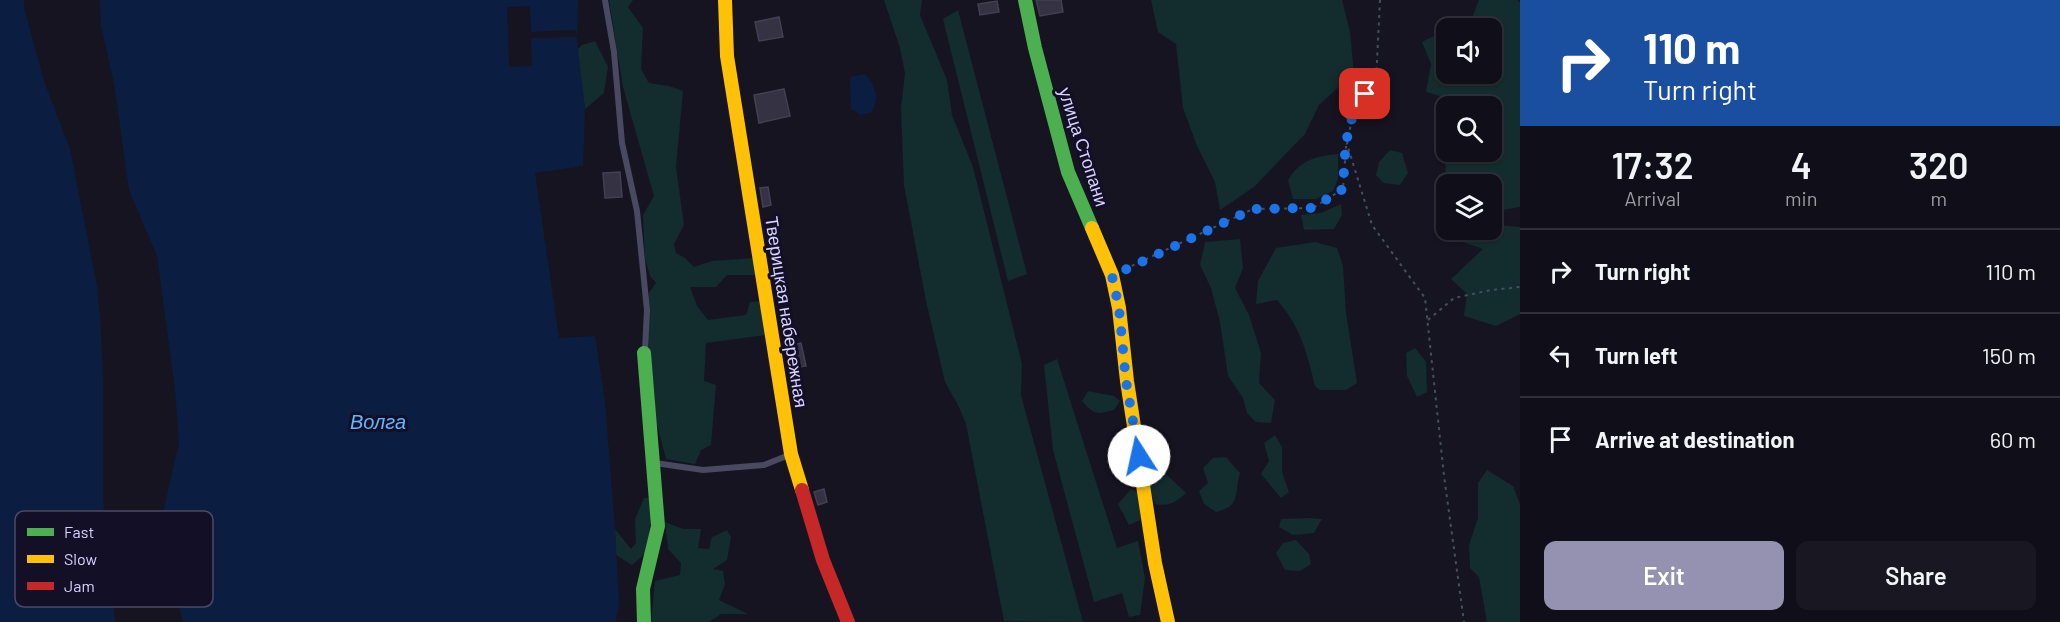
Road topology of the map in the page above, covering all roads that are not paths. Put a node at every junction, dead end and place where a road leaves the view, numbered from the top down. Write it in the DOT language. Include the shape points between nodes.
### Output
graph roads {
  1 [pos="605,0"];
  2 [pos="725,0"];
  3 [pos="1025,0"];
  4 [pos="644,353"];
  5 [pos="791,454"];
  6 [pos="655,463"];
  7 [pos="644,622"];
  8 [pos="848,622"];
  9 [pos="1168,622"];
  1 -- 4 [label="lane" via="622,144 637,210 647,310"];
  2 -- 5 [label="street, Тверицкая набережная" via="727,56"];
  3 -- 9 [label="street, улица Стопани" via="1068,172 1112,276 1155,563"];
  4 -- 6 [label="street"];
  5 -- 6 [label="lane" via="764,465 703,470"];
  5 -- 8 [label="street, Тверицкая набережная" via="823,560"];
  6 -- 7 [label="street" via="658,526 643,589"];
}
